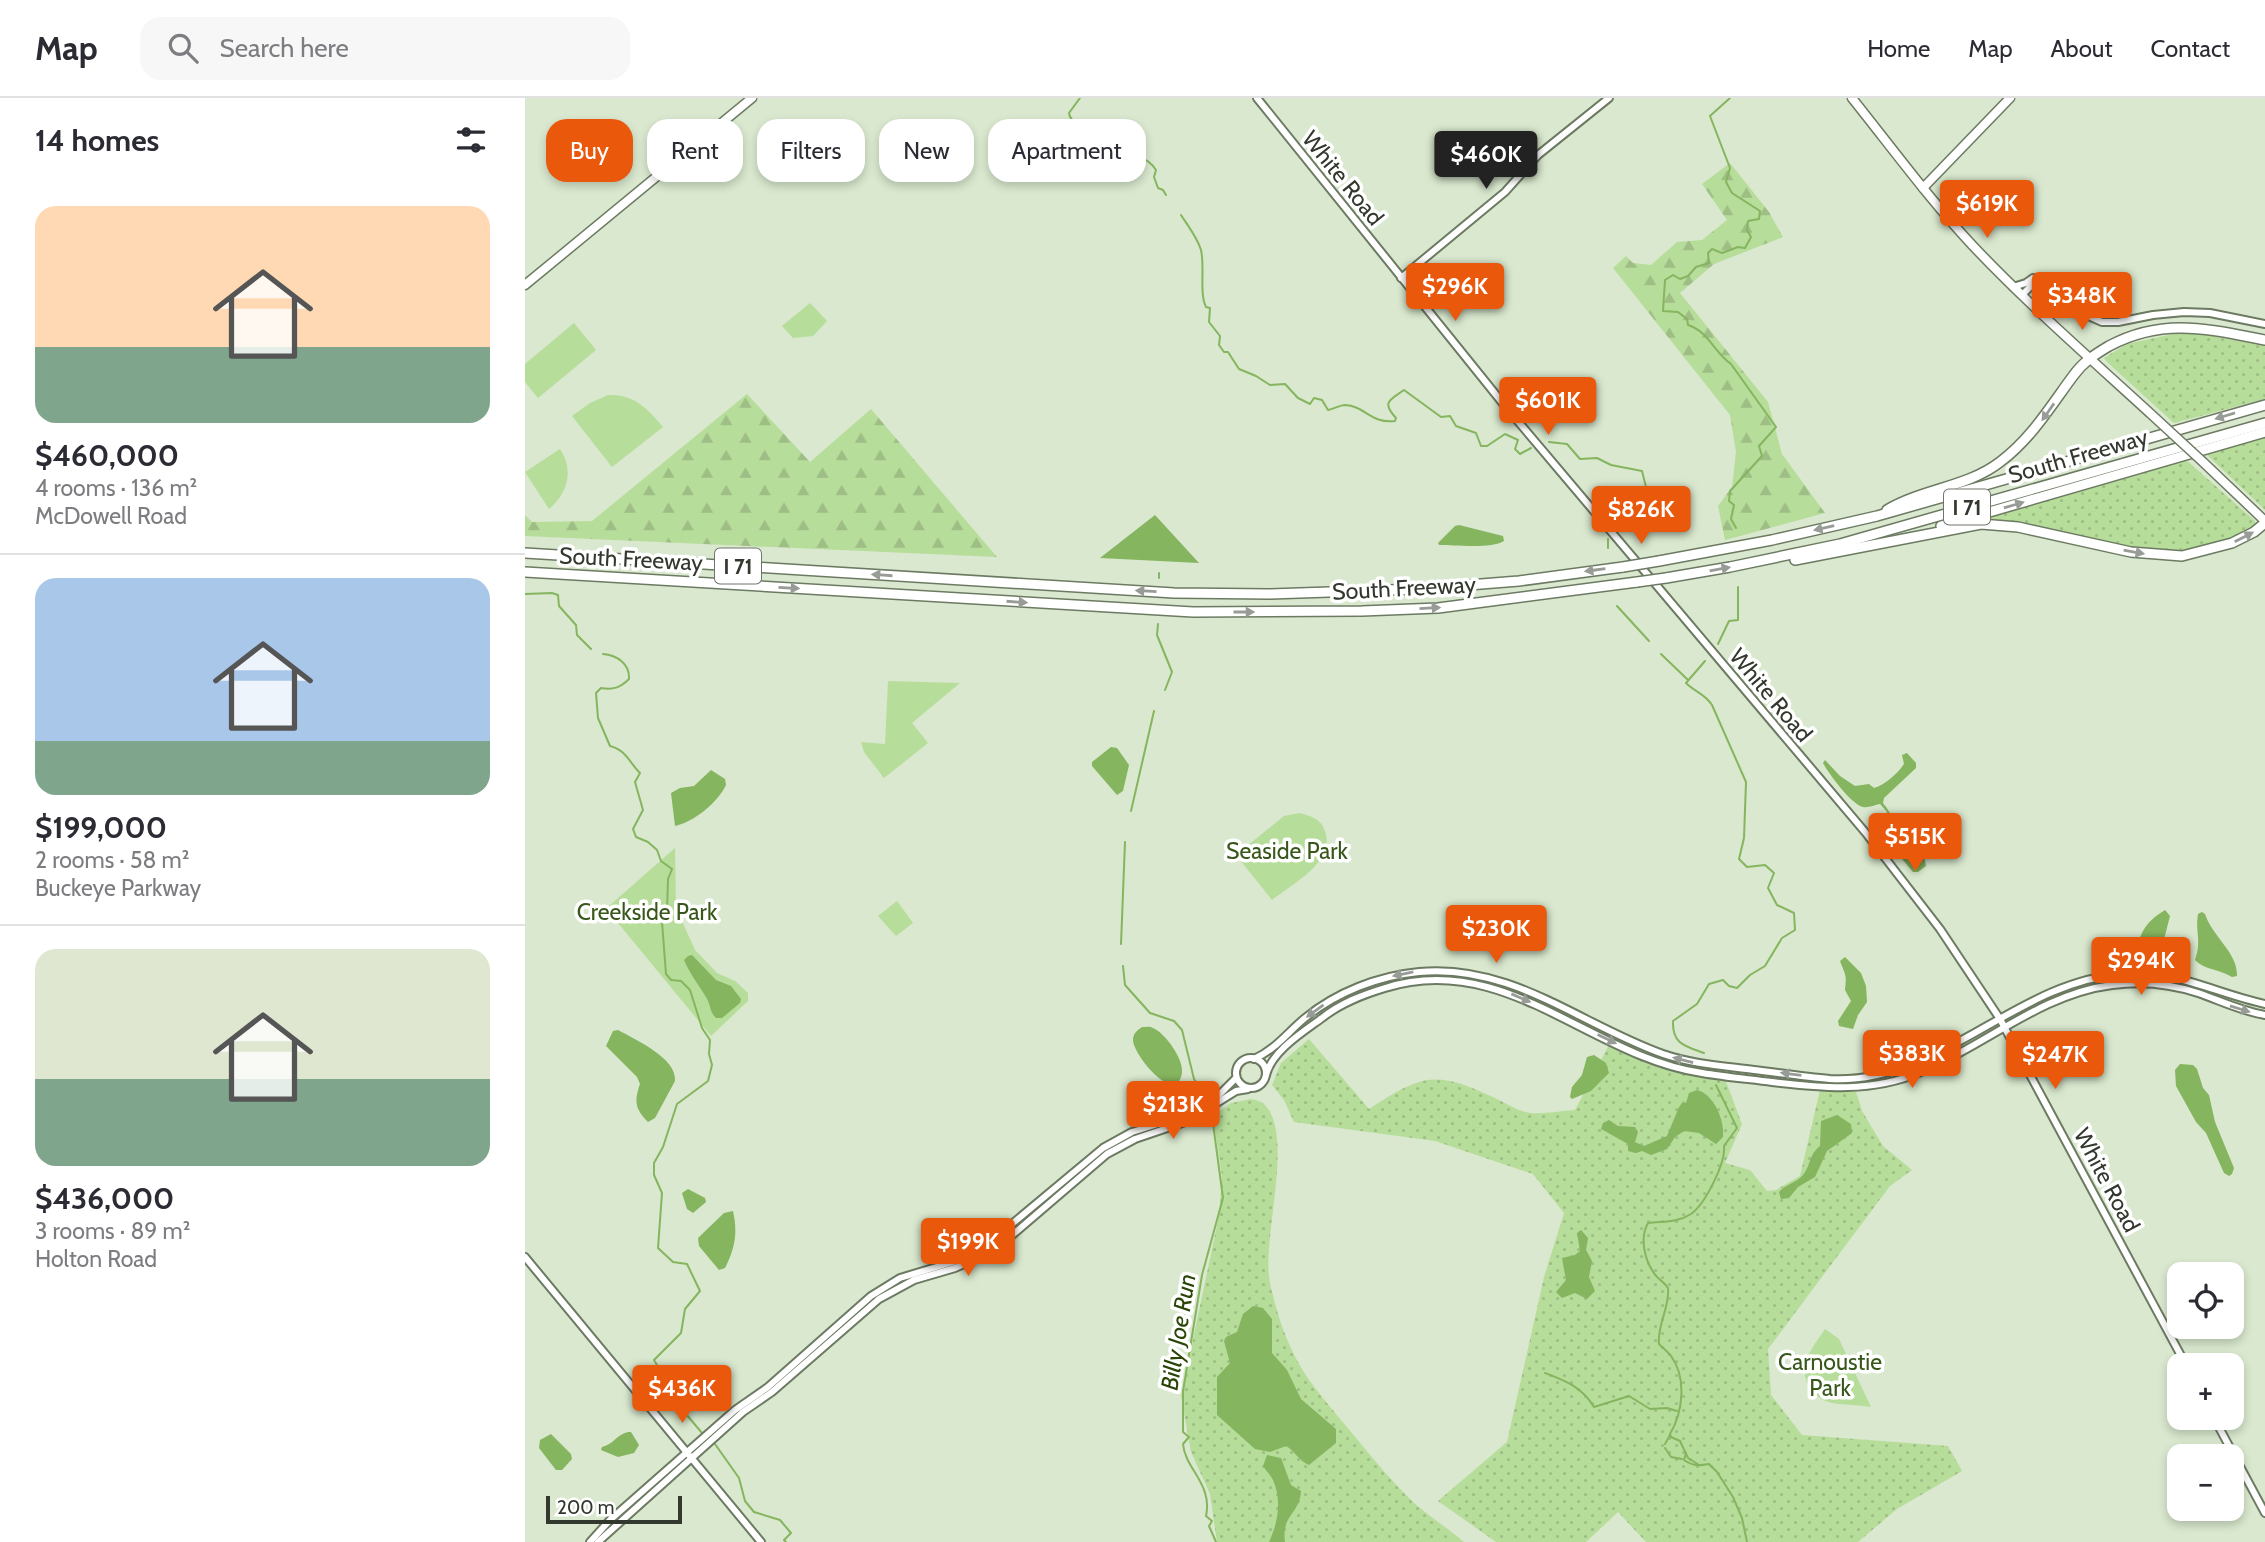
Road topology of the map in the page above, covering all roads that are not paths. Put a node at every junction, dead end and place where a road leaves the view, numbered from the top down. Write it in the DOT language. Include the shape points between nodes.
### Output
graph roads {
  1 [pos="752,98"];
  2 [pos="1257,98"];
  3 [pos="1609,98"];
  4 [pos="1852,98"];
  5 [pos="2010,98"];
  6 [pos="1923,188"];
  7 [pos="1401,278"];
  8 [pos="2039,278"];
  9 [pos="525,285"];
  10 [pos="2013,287"];
  11 [pos="2022,295"];
  12 [pos="2265,324"];
  13 [pos="2265,340"];
  14 [pos="2089,357"];
  15 [pos="2265,405"];
  16 [pos="2265,422"];
  17 [pos="2265,432"];
  18 [pos="1877,516"];
  19 [pos="2265,522"];
  20 [pos="1902,538"];
  21 [pos="525,553"];
  22 [pos="1773,559"];
  23 [pos="525,572"];
  24 [pos="2265,1004"];
  25 [pos="2265,1014"];
  26 [pos="2000,1019"];
  27 [pos="2005,1027"];
  28 [pos="1254,1059"];
  29 [pos="1266,1075"];
  30 [pos="1236,1077"];
  31 [pos="1248,1088"];
  32 [pos="525,1257"];
  33 [pos="2180,1353"];
  34 [pos="2220,1430"];
  35 [pos="689,1455"];
  36 [pos="2265,1513"];
  37 [pos="590,1542"];
  38 [pos="599,1542"];
  39 [pos="761,1542"];
  1 -- 9 [label="main road"];
  2 -- 7 [label="street, White Road"];
  3 -- 7 [label="street"];
  4 -- 6 [label="main road"];
  5 -- 6 [label="main road"];
  6 -- 10 [label="main road"];
  7 -- 26 [label="street, White Road" via="1865,832 1940,929"];
  8 -- 10 [label="street"];
  8 -- 11 [label="street"];
  8 -- 12 [label="street" via="2079,312 2102,322 2184,312"];
  10 -- 11 [label="main road"];
  11 -- 14 [label="main road"];
  13 -- 14 [label="highway" via="2196,328 2158,328 2120,340"];
  14 -- 18 [label="highway, one-way" via="2018,448 1998,464 1902,501"];
  14 -- 19 [label="main road, bridge"];
  15 -- 18 [label="highway, South Freeway / I 71, one-way"];
  16 -- 22 [label="highway, South Freeway / I 71"];
  20 -- 17 [label="highway, I 71, one-way"];
  18 -- 21 [label="highway, South Freeway / I 71, one-way, bridge" via="1623,567 1453,587 1270,594 1174,593"];
  20 -- 19 [label="highway, one-way" via="2000,524 2131,552 2182,556 2232,543"];
  20 -- 22 [label="highway, I 71" via="1786,561"];
  23 -- 22 [label="highway, South Freeway / I 71, one-way, bridge" via="1206,612 1321,612 1438,608"];
  24 -- 26 [label="street" via="2180,978 2123,974 2063,987"];
  27 -- 25 [label="street, one-way" via="2071,994 2121,984 2185,989"];
  26 -- 27 [label="street, White Road"];
  26 -- 28 [label="street, one-way" via="1908,1067 1859,1078 1822,1078 1676,1058 1507,982 1431,971 1406,973 1344,993"];
  29 -- 27 [label="street, one-way" via="1282,1051 1344,1004 1391,986 1432,980 1463,981 1504,991 1674,1068 1822,1088 1860,1088 1911,1076"];
  27 -- 33 [label="street, White Road"];
  28 -- 29 [label="street" via="1261,1062"];
  28 -- 30 [label="street" via="1239,1063"];
  29 -- 31 [label="street" via="1258,1087"];
  30 -- 31 [label="street"];
  30 -- 35 [label="street" via="1201,1107 1132,1132 1103,1148 988,1244 953,1262 900,1278 871,1296 768,1387 735,1410"];
  31 -- 35 [label="street" via="1188,1121 1107,1154 1003,1243 980,1257 914,1280 879,1299 772,1392"];
  32 -- 35 [label="street"];
  34 -- 36 [label="street"];
  35 -- 37 [label="street"];
  35 -- 38 [label="street"];
  35 -- 39 [label="street"];
}
